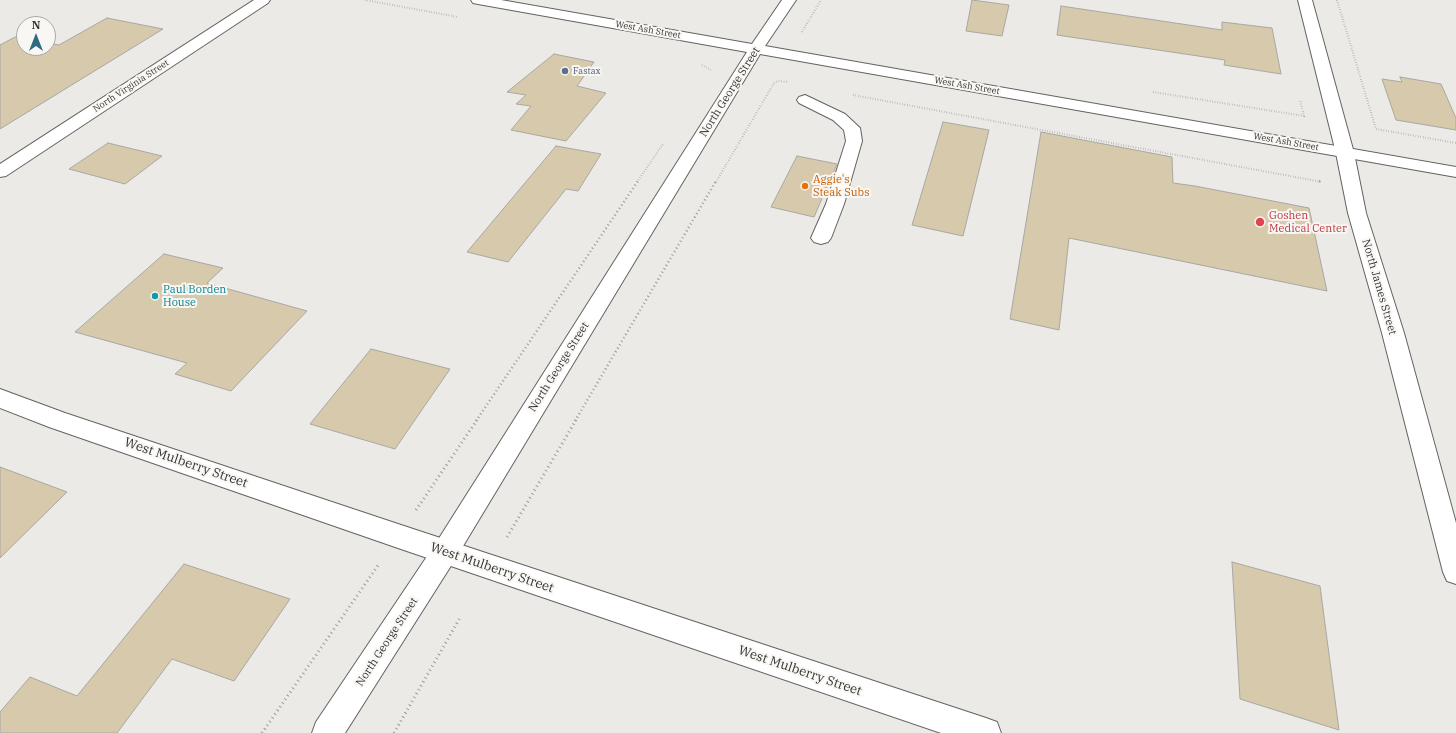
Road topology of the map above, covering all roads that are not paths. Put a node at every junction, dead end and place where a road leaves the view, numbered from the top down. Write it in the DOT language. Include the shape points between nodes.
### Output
graph roads {
  1 [pos="263,0"];
  2 [pos="478,0"];
  3 [pos="789,0"];
  4 [pos="1305,0"];
  5 [pos="756,49"];
  6 [pos="805,100"];
  7 [pos="1345,153"];
  8 [pos="0,172"];
  9 [pos="1456,172"];
  10 [pos="821,238"];
  11 [pos="0,398"];
  12 [pos="446,552"];
  13 [pos="1456,572"];
  14 [pos="327,733"];
  15 [pos="986,733"];
  1 -- 8 [label="main road, North Virginia Street"];
  2 -- 5 [label="main road, West Ash Street"];
  3 -- 5 [label="main road, North George Street"];
  4 -- 7 [label="main road, North James Street"];
  5 -- 7 [label="main road, West Ash Street"];
  5 -- 12 [label="main road, North George Street"];
  6 -- 10 [label="main road" via="839,117 852,128 854,141"];
  7 -- 9 [label="main road, West Ash Street"];
  7 -- 13 [label="main road, North James Street" via="1357,212 1393,333"];
  11 -- 12 [label="main road, West Mulberry Street"];
  12 -- 14 [label="main road, North George Street"];
  12 -- 15 [label="main road, West Mulberry Street"];
}
